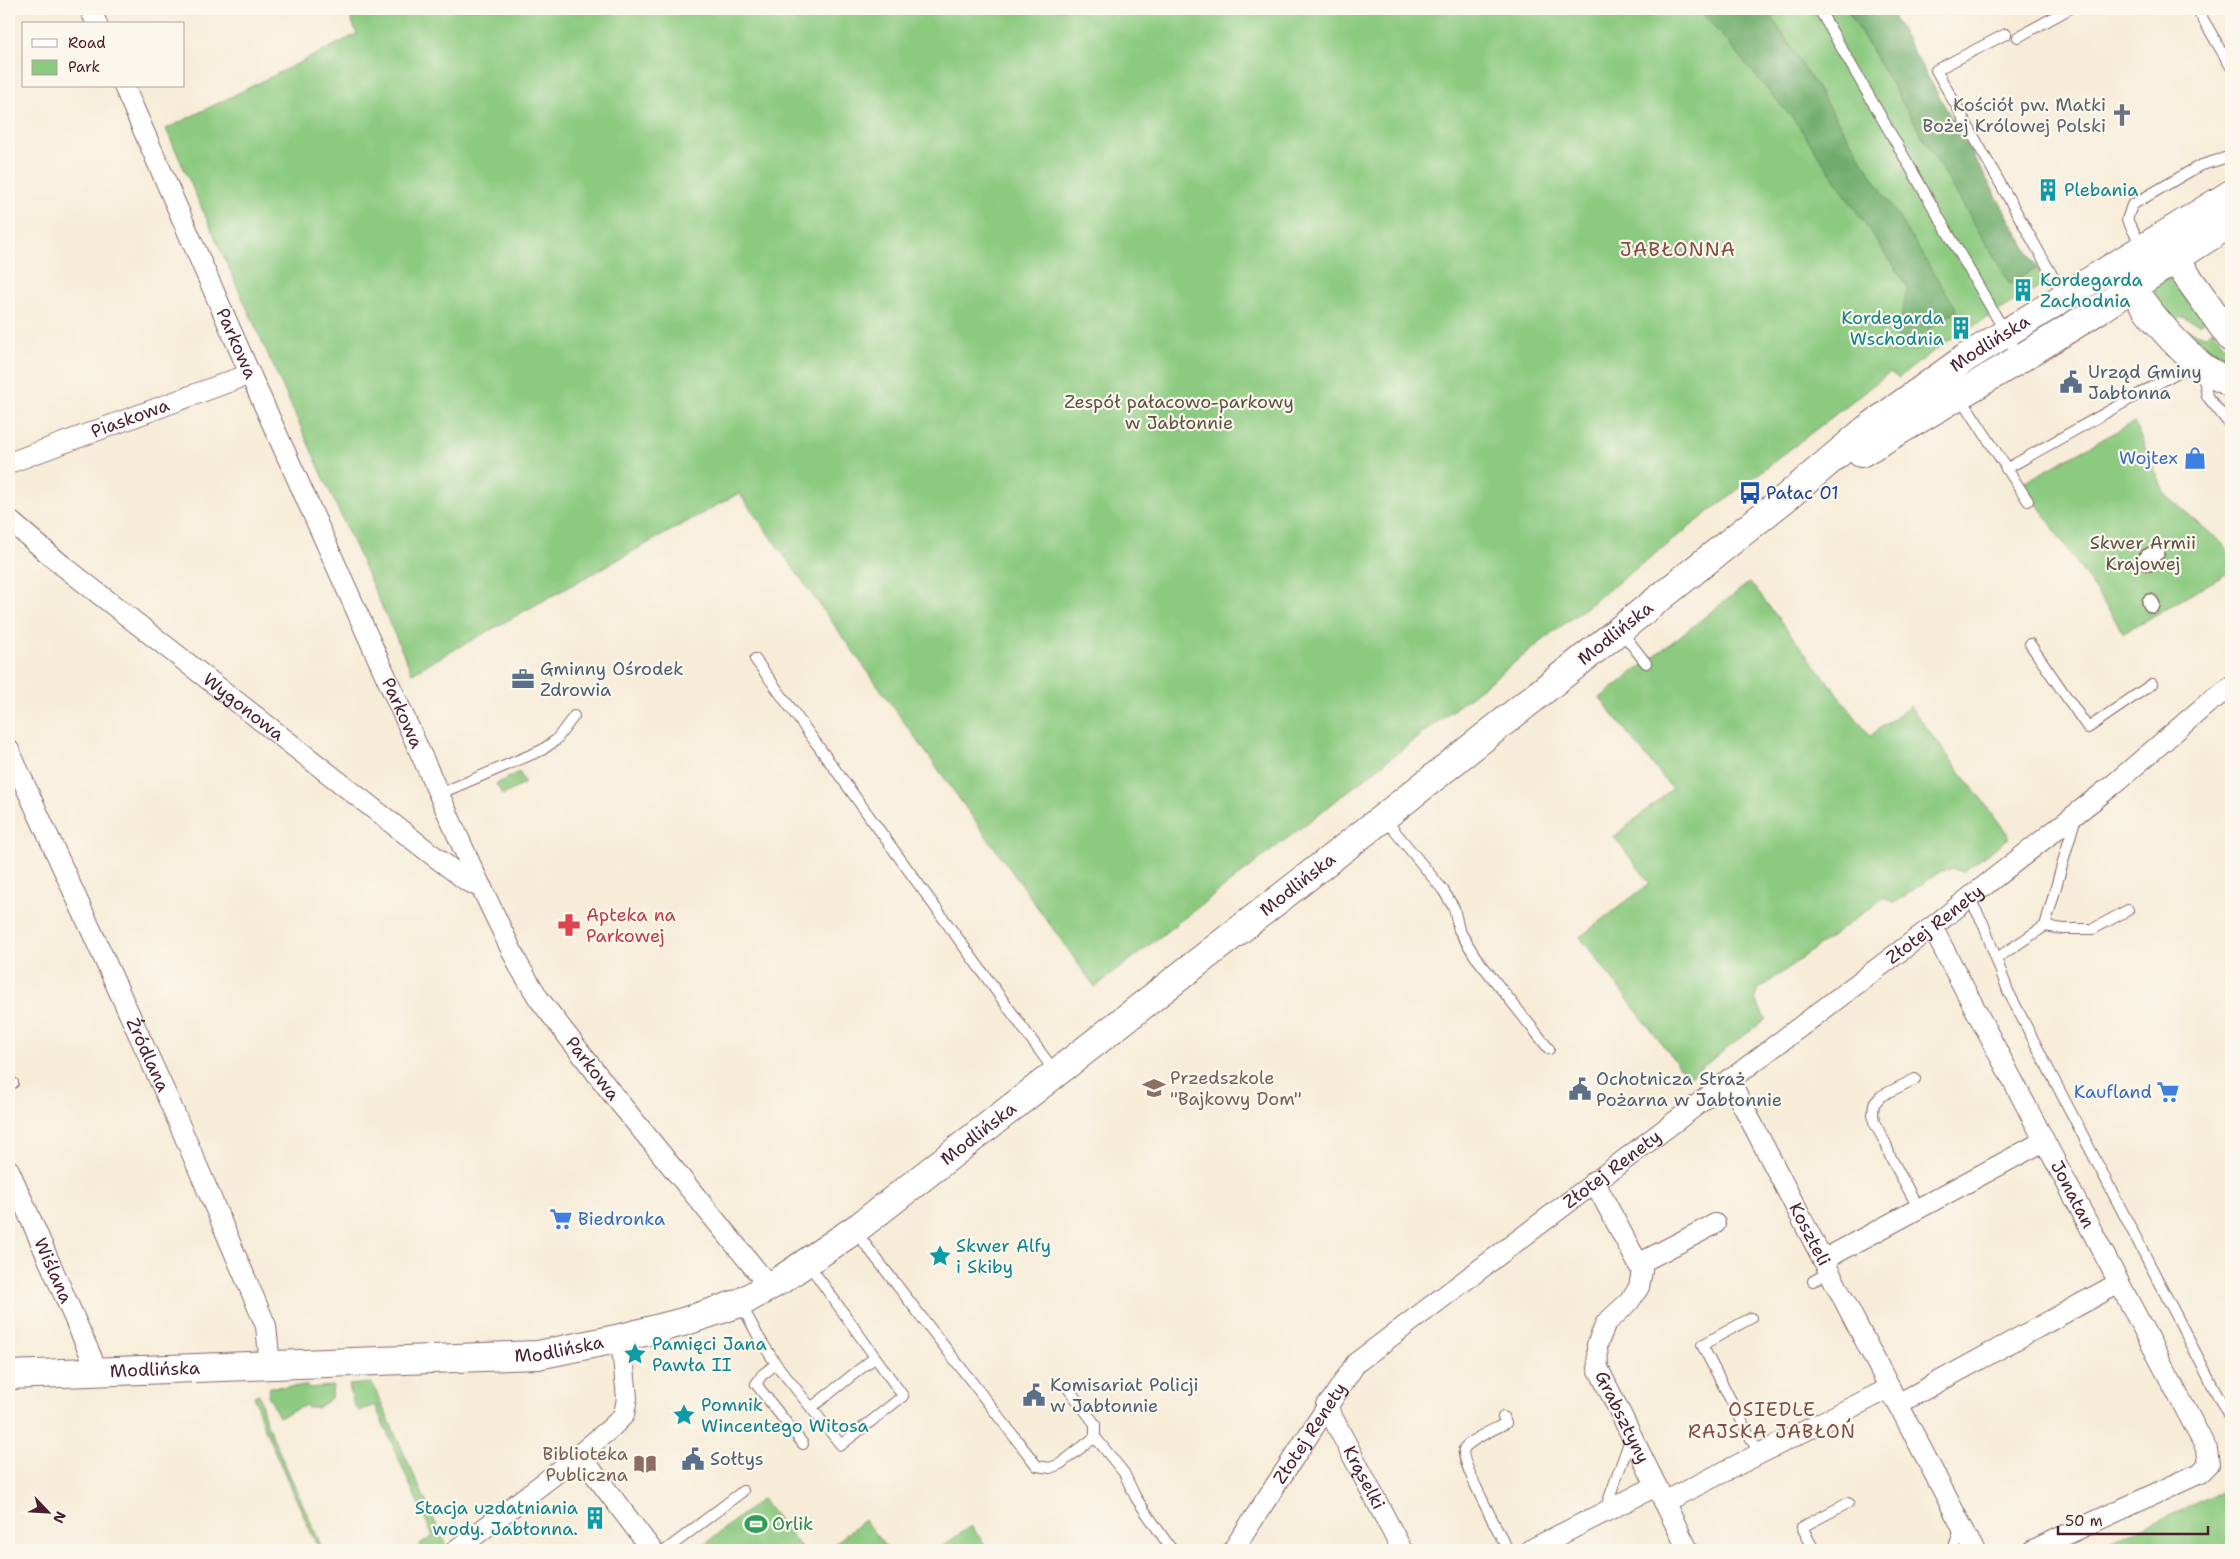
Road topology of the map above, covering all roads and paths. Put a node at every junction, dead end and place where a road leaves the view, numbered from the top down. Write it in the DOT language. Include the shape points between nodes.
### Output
graph roads {
  1 [pos="1819,9"];
  2 [pos="2069,9"];
  3 [pos="2197,9"];
  4 [pos="2006,34"];
  5 [pos="2018,37"];
  6 [pos="2231,67"];
  7 [pos="125,88"];
  8 [pos="2231,156"];
  9 [pos="2231,194"];
  10 [pos="2231,223"];
  11 [pos="2143,249"];
  12 [pos="2174,258"];
  13 [pos="2131,287"];
  14 [pos="2065,297"];
  15 [pos="2005,334"];
  16 [pos="2231,338"];
  17 [pos="2020,358"];
  18 [pos="2202,367"];
  19 [pos="250,374"];
  20 [pos="2231,383"];
  21 [pos="1959,396"];
  22 [pos="2231,426"];
  23 [pos="9,463"];
  24 [pos="2006,469"];
  25 [pos="1788,496"];
  26 [pos="2028,501"];
  27 [pos="9,520"];
  28 [pos="1620,630"];
  29 [pos="2030,644"];
  30 [pos="755,659"];
  31 [pos="1646,663"];
  32 [pos="2152,684"];
  33 [pos="2231,687"];
  34 [pos="574,716"];
  35 [pos="9,750"];
  36 [pos="439,794"];
  37 [pos="2077,813"];
  38 [pos="1384,817"];
  39 [pos="482,888"];
  40 [pos="1969,898"];
  41 [pos="2128,910"];
  42 [pos="1932,926"];
  43 [pos="2045,926"];
  44 [pos="1997,958"];
  45 [pos="1549,1049"];
  46 [pos="1056,1072"];
  47 [pos="1915,1079"];
  48 [pos="1730,1080"];
  49 [pos="2044,1141"];
  50 [pos="9,1170"];
  51 [pos="1594,1181"];
  52 [pos="1919,1209"];
  53 [pos="1715,1224"];
  54 [pos="854,1231"];
  55 [pos="807,1262"];
  56 [pos="1638,1264"];
  57 [pos="1822,1271"];
  58 [pos="2119,1283"];
  59 [pos="769,1286"];
  60 [pos="740,1303"];
  61 [pos="1751,1318"];
  62 [pos="621,1338"];
  63 [pos="874,1358"];
  64 [pos="776,1364"];
  65 [pos="270,1365"];
  66 [pos="98,1372"];
  67 [pos="9,1375"];
  68 [pos="1067,1387"];
  69 [pos="1894,1396"];
  70 [pos="1326,1405"];
  71 [pos="811,1408"];
  72 [pos="1503,1417"];
  73 [pos="2231,1421"];
  74 [pos="1631,1436"];
  75 [pos="1095,1437"];
  76 [pos="803,1444"];
  77 [pos="1759,1454"];
  78 [pos="580,1455"];
  79 [pos="743,1491"];
  80 [pos="1660,1494"];
  81 [pos="1848,1504"];
  82 [pos="1604,1512"];
  83 [pos="1961,1525"];
  84 [pos="463,1548"];
  85 [pos="652,1550"];
  86 [pos="666,1550"];
  87 [pos="1172,1550"];
  88 [pos="1233,1550"];
  89 [pos="1402,1550"];
  90 [pos="1508,1550"];
  91 [pos="1530,1550"];
  92 [pos="1688,1550"];
  93 [pos="1814,1550"];
  94 [pos="1953,1550"];
  95 [pos="1974,1550"];
  96 [pos="2033,1550"];
  1 -- 15 [label="lane"];
  2 -- 5 [label="lane"];
  3 -- 6 [label="lane"];
  4 -- 14 [label="lane" via="1936,70"];
  7 -- 19 [label="street, Parkowa"];
  8 -- 11 [label="lane" via="2199,166 2132,205 2128,220"];
  9 -- 11 [label="main road, Modlińska"];
  10 -- 12 [label="main road, Modlińska"];
  11 -- 12 [label="main road"];
  11 -- 13 [label="main road"];
  11 -- 14 [label="main road, Modlińska"];
  12 -- 13 [label="main road, Modlińska"];
  12 -- 16 [label="main road"];
  13 -- 17 [label="main road, Modlińska"];
  13 -- 18 [label="main road" via="2164,329"];
  14 -- 15 [label="main road, Modlińska"];
  15 -- 17 [label="lane"];
  15 -- 25 [label="main road, Modlińska" via="1967,357 1867,429"];
  17 -- 21 [label="main road, Modlińska"];
  18 -- 20 [label="main road"];
  18 -- 22 [label="lane" via="2207,396"];
  18 -- 24 [label="lane" via="2180,371"];
  19 -- 23 [label="street, Piaskowa"];
  19 -- 36 [label="street, Parkowa"];
  21 -- 24 [label="lane"];
  21 -- 25 [label="main road, Modlińska"];
  24 -- 26 [label="lane"];
  25 -- 28 [label="main road, Modlińska"];
  27 -- 39 [label="street, Wygonowa" via="430,853 467,881"];
  28 -- 31 [label="lane"];
  28 -- 38 [label="main road, Modlińska"];
  29 -- 32 [label="lane" via="2088,728"];
  30 -- 46 [label="lane"];
  33 -- 37 [label="street, Złotej Renety"];
  34 -- 36 [label="lane" via="556,740 542,750"];
  35 -- 65 [label="street, Źródlana" via="174,1112 266,1326"];
  36 -- 39 [label="street, Parkowa"];
  37 -- 40 [label="street, Złotej Renety"];
  37 -- 43 [label="lane"];
  38 -- 45 [label="lane" via="1443,890 1454,908 1459,930 1475,956"];
  38 -- 46 [label="main road, Modlińska"];
  39 -- 59 [label="street, Parkowa" via="519,966 539,999"];
  40 -- 42 [label="street, Złotej Renety"];
  40 -- 44 [label="lane"];
  41 -- 43 [label="lane" via="2093,929"];
  42 -- 48 [label="street, Złotej Renety"];
  42 -- 49 [label="street, Jonatan"];
  43 -- 44 [label="lane"];
  44 -- 73 [label="lane" via="2008,991"];
  46 -- 54 [label="main road, Modlińska"];
  47 -- 52 [label="lane" via="1881,1096 1874,1104 1873,1113 1890,1156"];
  48 -- 51 [label="street, Złotej Renety"];
  48 -- 57 [label="street, Koszteli"];
  49 -- 52 [label="street"];
  49 -- 58 [label="street, Jonatan"];
  50 -- 66 [label="street, Wiślana"];
  51 -- 56 [label="street, Grabsztyny"];
  51 -- 70 [label="street, Złotej Renety" via="1356,1363"];
  52 -- 57 [label="street"];
  53 -- 56 [label="street"];
  54 -- 55 [label="main road, Modlińska"];
  54 -- 75 [label="lane" via="1038,1466 1050,1468 1060,1464"];
  55 -- 59 [label="main road, Modlińska"];
  55 -- 63 [label="lane"];
  56 -- 74 [label="street, Grabsztyny" via="1642,1271 1639,1287 1629,1302 1606,1323 1597,1345 1598,1368"];
  57 -- 69 [label="street, Koszteli"];
  58 -- 69 [label="street"];
  58 -- 96 [label="street, Jonatan" via="2207,1450 2208,1464 2200,1473"];
  59 -- 60 [label="main road, Modlińska"];
  60 -- 62 [label="main road, Modlińska"];
  60 -- 64 [label="lane"];
  61 -- 77 [label="lane" via="1702,1346"];
  62 -- 65 [label="main road, Modlińska" via="538,1355"];
  62 -- 78 [label="street" via="628,1398 624,1415"];
  63 -- 71 [label="lane"];
  63 -- 71 [label="lane" via="903,1396 841,1445"];
  64 -- 71 [label="lane"];
  64 -- 76 [label="lane" via="762,1374 756,1384"];
  65 -- 66 [label="main road, Modlińska"];
  66 -- 67 [label="main road, Modlińska"];
  68 -- 75 [label="lane" via="1095,1424"];
  69 -- 77 [label="street"];
  69 -- 83 [label="street, Koszteli"];
  70 -- 88 [label="street, Złotej Renety"];
  70 -- 89 [label="street, Krąselki"];
  72 -- 90 [label="lane" via="1506,1423 1470,1442 1463,1455"];
  74 -- 80 [label="street, Grabsztyny"];
  74 -- 82 [label="lane"];
  75 -- 87 [label="lane" via="1124,1473 1136,1498"];
  77 -- 80 [label="street"];
  78 -- 84 [label="street"];
  78 -- 85 [label="street"];
  79 -- 86 [label="lane"];
  80 -- 82 [label="street"];
  80 -- 92 [label="street, Grabsztyny"];
  81 -- 93 [label="lane" via="1802,1527"];
  82 -- 91 [label="street"];
  83 -- 94 [label="lane"];
  83 -- 95 [label="street, Koszteli"];
}
